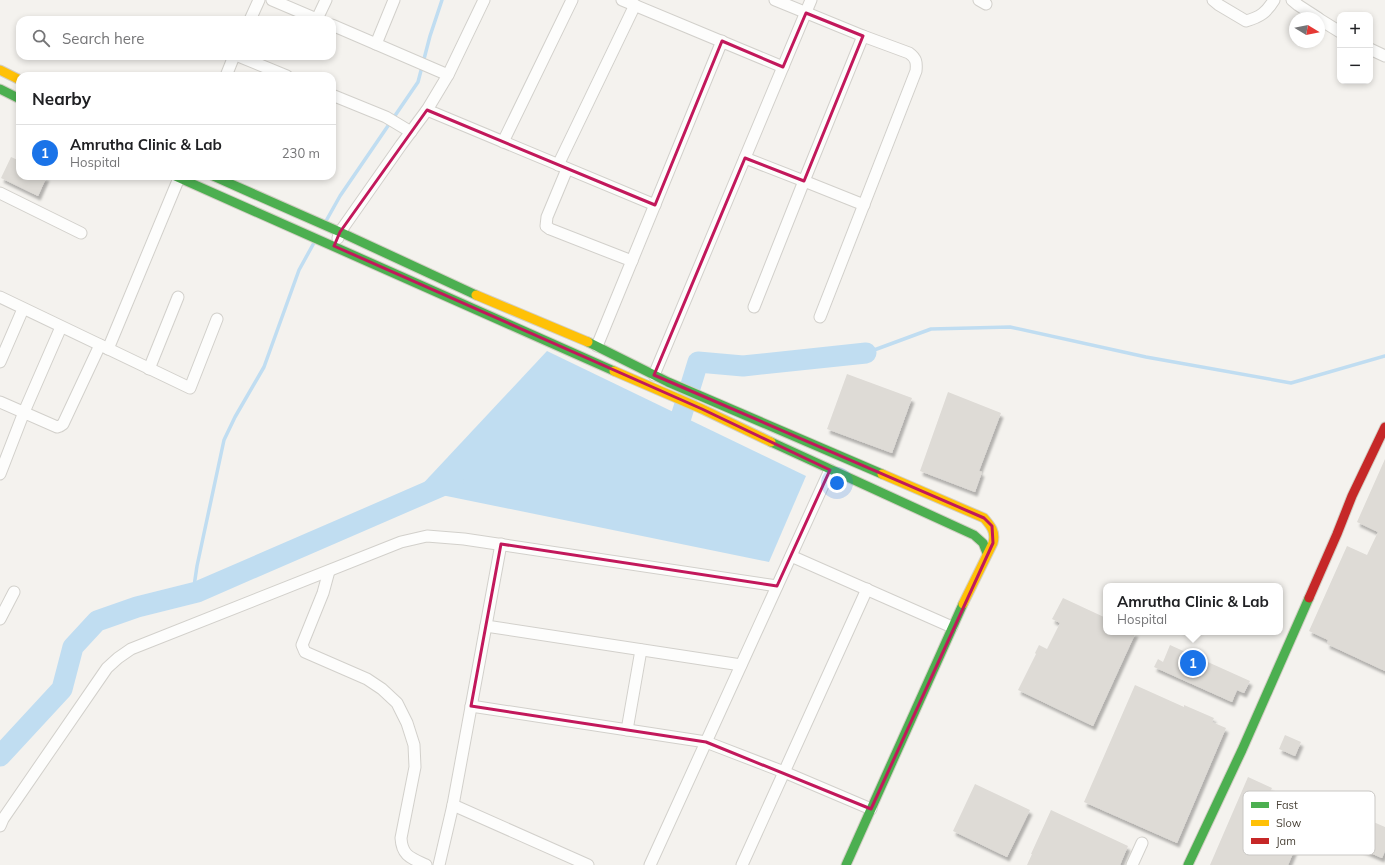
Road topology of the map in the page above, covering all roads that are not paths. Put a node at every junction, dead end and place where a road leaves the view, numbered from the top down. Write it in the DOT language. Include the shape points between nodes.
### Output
graph roads {
  1 [pos="259,0"];
  2 [pos="272,0"];
  3 [pos="326,0"];
  4 [pos="394,0"];
  5 [pos="484,0"];
  6 [pos="572,0"];
  7 [pos="622,0"];
  8 [pos="775,0"];
  9 [pos="812,0"];
  10 [pos="1213,0"];
  11 [pos="1274,0"];
  12 [pos="1292,0"];
  13 [pos="635,5"];
  14 [pos="1309,12"];
  15 [pos="806,13"];
  16 [pos="252,16"];
  17 [pos="309,16"];
  18 [pos="320,16"];
  19 [pos="1325,22"];
  20 [pos="336,27"];
  21 [pos="1337,30"];
  22 [pos="863,36"];
  23 [pos="722,41"];
  24 [pos="376,44"];
  25 [pos="1373,50"];
  26 [pos="1385,56"];
  27 [pos="232,60"];
  28 [pos="248,60"];
  29 [pos="783,66"];
  30 [pos="0,70"];
  31 [pos="228,72"];
  32 [pos="277,72"];
  33 [pos="448,75"];
  34 [pos="16,78"];
  35 [pos="0,89"];
  36 [pos="16,97"];
  37 [pos="336,97"];
  38 [pos="427,110"];
  39 [pos="411,132"];
  40 [pos="503,142"];
  41 [pos="745,158"];
  42 [pos="563,167"];
  43 [pos="176,180"];
  44 [pos="184,180"];
  45 [pos="222,180"];
  46 [pos="804,181"];
  47 [pos="0,193"];
  48 [pos="655,205"];
  49 [pos="864,205"];
  50 [pos="336,230"];
  51 [pos="81,233"];
  52 [pos="334,246"];
  53 [pos="632,261"];
  54 [pos="178,297"];
  55 [pos="0,298"];
  56 [pos="754,307"];
  57 [pos="23,309"];
  58 [pos="820,317"];
  59 [pos="217,319"];
  60 [pos="61,327"];
  61 [pos="596,346"];
  62 [pos="104,347"];
  63 [pos="0,362"];
  64 [pos="148,369"];
  65 [pos="654,375"];
  66 [pos="0,402"];
  67 [pos="24,412"];
  68 [pos="1385,427"];
  69 [pos="830,470"];
  70 [pos="0,474"];
  71 [pos="501,544"];
  72 [pos="987,553"];
  73 [pos="791,556"];
  74 [pos="329,571"];
  75 [pos="777,586"];
  76 [pos="867,589"];
  77 [pos="14,592"];
  78 [pos="0,620"];
  79 [pos="486,626"];
  80 [pos="952,627"];
  81 [pos="641,650"];
  82 [pos="741,665"];
  83 [pos="471,706"];
  84 [pos="627,730"];
  85 [pos="706,742"];
  86 [pos="784,772"];
  87 [pos="453,805"];
  88 [pos="870,810"];
  89 [pos="0,826"];
  90 [pos="1142,843"];
  91 [pos="426,865"];
  92 [pos="439,865"];
  93 [pos="588,865"];
  94 [pos="650,865"];
  95 [pos="742,865"];
  96 [pos="846,865"];
  97 [pos="1132,865"];
  98 [pos="1188,865"];
  1 -- 16 [label="street"];
  2 -- 17 [label="street"];
  3 -- 18 [label="street"];
  4 -- 24 [label="street"];
  5 -- 33 [label="street"];
  6 -- 40 [label="street"];
  7 -- 13 [label="street"];
  8 -- 15 [label="street"];
  9 -- 15 [label="street"];
  10 -- 11 [label="street" via="1246,21 1258,17"];
  12 -- 14 [label="street"];
  13 -- 23 [label="street"];
  13 -- 42 [label="street"];
  15 -- 22 [label="street"];
  15 -- 29 [label="street"];
  19 -- 21 [label="street"];
  20 -- 24 [label="street"];
  22 -- 46 [label="street"];
  22 -- 49 [label="street" via="909,53 915,57 917,63"];
  23 -- 29 [label="street"];
  23 -- 48 [label="street"];
  24 -- 33 [label="street"];
  25 -- 26 [label="street"];
  27 -- 31 [label="street"];
  28 -- 32 [label="street"];
  29 -- 41 [label="street"];
  30 -- 34 [label="street"];
  33 -- 38 [label="street"];
  35 -- 36 [label="street"];
  37 -- 39 [label="street" via="391,120"];
  38 -- 39 [label="street"];
  38 -- 40 [label="street"];
  39 -- 50 [label="street"];
  40 -- 42 [label="street"];
  41 -- 46 [label="street"];
  41 -- 65 [label="street"];
  42 -- 48 [label="street"];
  42 -- 53 [label="street" via="546,226"];
  43 -- 62 [label="street"];
  44 -- 52 [label="street"];
  45 -- 50 [label="street"];
  46 -- 49 [label="street"];
  46 -- 56 [label="street"];
  47 -- 51 [label="street"];
  48 -- 53 [label="street"];
  49 -- 58 [label="street"];
  50 -- 52 [label="street"];
  50 -- 61 [label="street" via="465,290"];
  52 -- 69 [label="street" via="702,409"];
  53 -- 61 [label="street"];
  54 -- 64 [label="street"];
  55 -- 57 [label="street"];
  57 -- 60 [label="street"];
  57 -- 63 [label="street"];
  59 -- 64 [label="street" via="190,388"];
  60 -- 62 [label="street"];
  60 -- 67 [label="street"];
  61 -- 65 [label="street"];
  62 -- 64 [label="street"];
  62 -- 67 [label="street" via="63,424 57,427"];
  65 -- 72 [label="street" via="984,518 992,526 994,535"];
  66 -- 67 [label="street"];
  67 -- 70 [label="street"];
  68 -- 98 [label="street"];
  69 -- 72 [label="street" via="974,535 984,543"];
  69 -- 73 [label="street"];
  71 -- 74 [label="street" via="427,536 401,542"];
  71 -- 75 [label="street"];
  71 -- 79 [label="street"];
  72 -- 80 [label="street"];
  73 -- 75 [label="street"];
  73 -- 76 [label="street"];
  74 -- 89 [label="street" via="131,649 118,658 107,668 3,818"];
  74 -- 91 [label="street" via="323,594 302,645 305,652 367,679 397,703 414,745 415,768 401,838 402,846 405,853"];
  75 -- 82 [label="street"];
  76 -- 80 [label="street"];
  76 -- 86 [label="street"];
  77 -- 78 [label="street"];
  79 -- 81 [label="street"];
  79 -- 83 [label="street"];
  80 -- 88 [label="street"];
  81 -- 82 [label="street"];
  81 -- 84 [label="street"];
  82 -- 85 [label="street"];
  83 -- 84 [label="street"];
  83 -- 87 [label="street"];
  84 -- 85 [label="street"];
  85 -- 86 [label="street"];
  85 -- 94 [label="street"];
  86 -- 88 [label="street"];
  86 -- 95 [label="street"];
  87 -- 92 [label="street"];
  87 -- 93 [label="street"];
  88 -- 96 [label="street"];
  90 -- 97 [label="street"];
}
